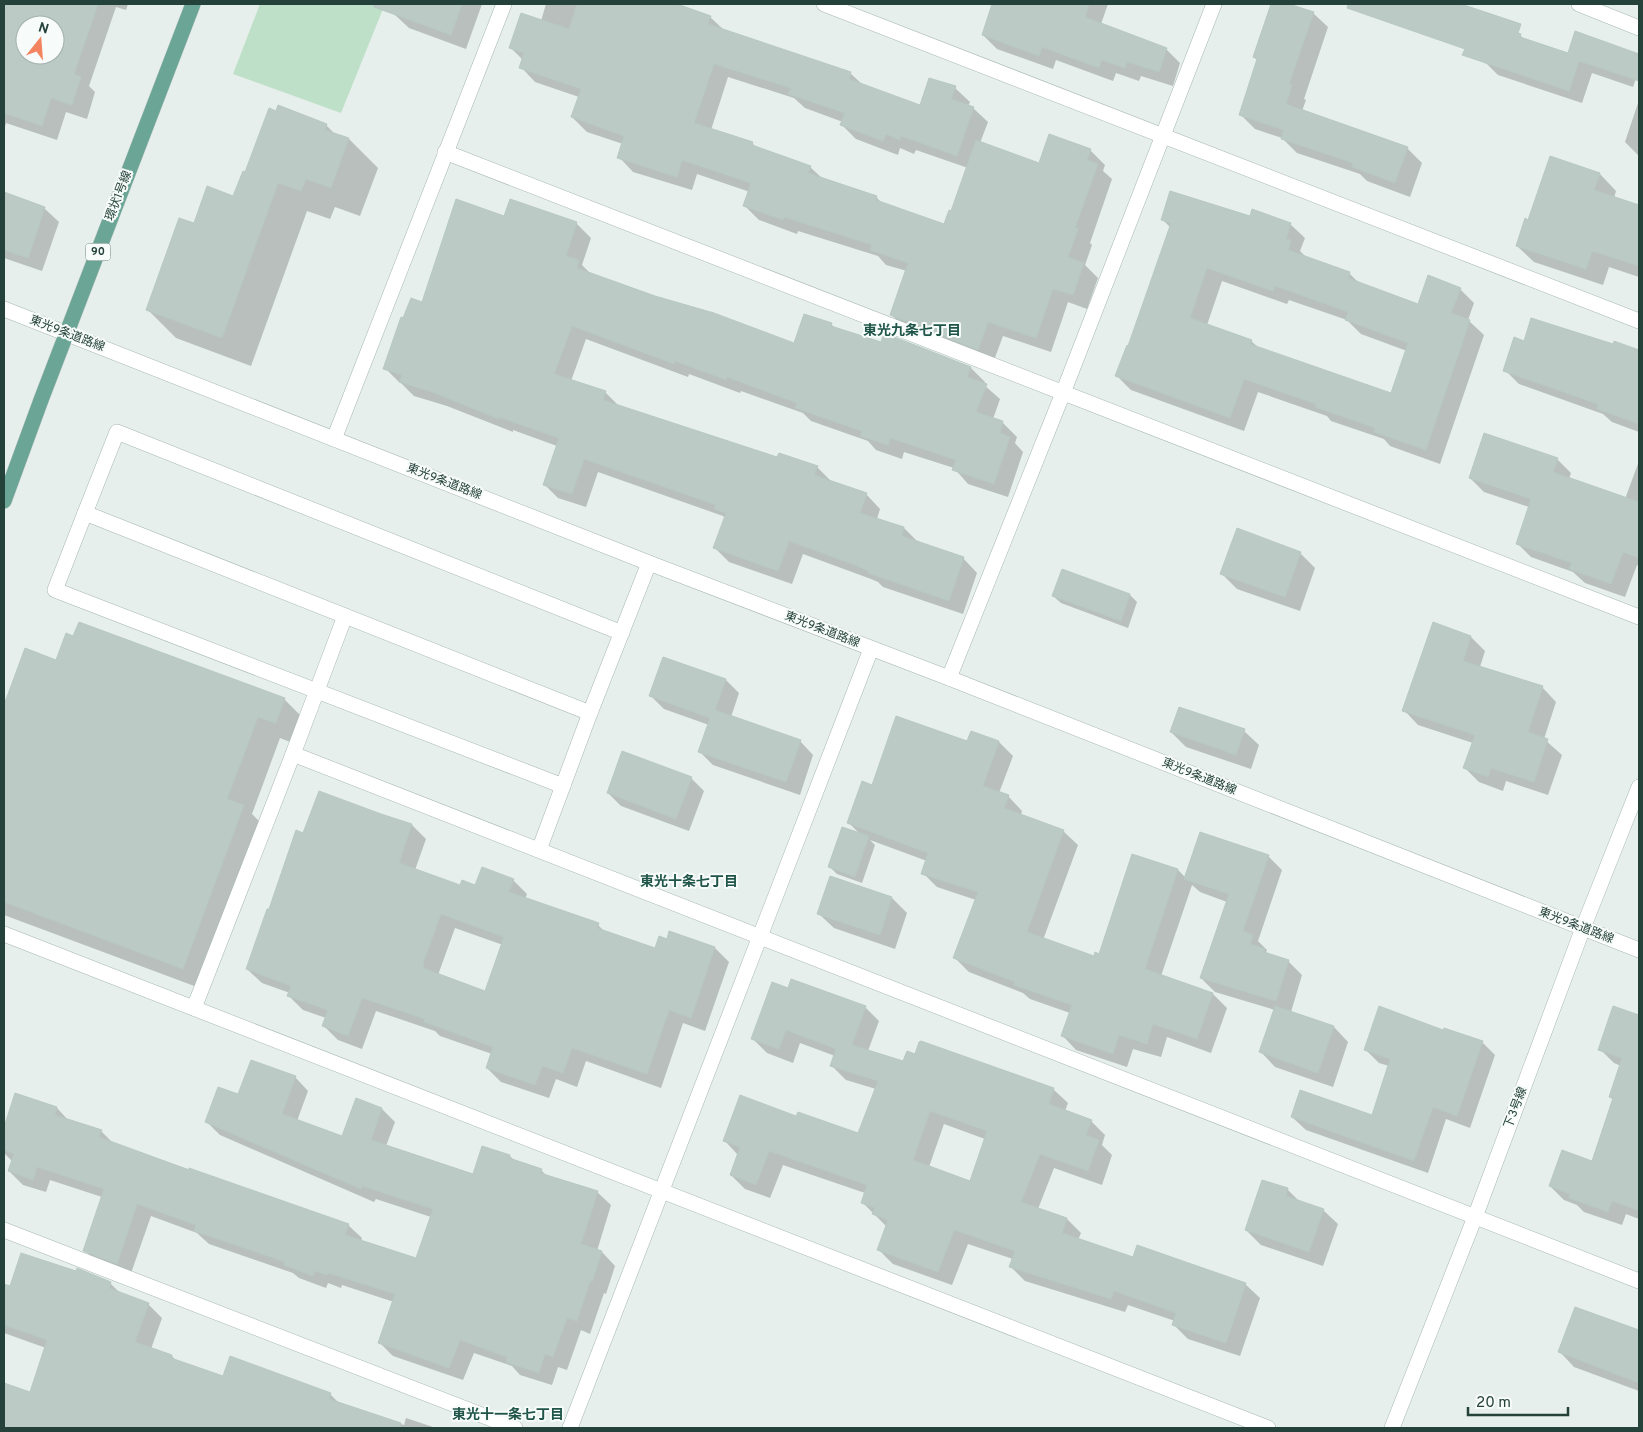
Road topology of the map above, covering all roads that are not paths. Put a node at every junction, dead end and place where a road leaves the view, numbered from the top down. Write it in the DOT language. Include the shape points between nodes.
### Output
graph roads {
  1 [pos="193,4"];
  2 [pos="504,4"];
  3 [pos="824,4"];
  4 [pos="1214,4"];
  5 [pos="1579,4"];
  6 [pos="1639,28"];
  7 [pos="1164,136"];
  8 [pos="445,152"];
  9 [pos="4,309"];
  10 [pos="1639,321"];
  11 [pos="66,334"];
  12 [pos="1063,393"];
  13 [pos="334,439"];
  14 [pos="4,501"];
  15 [pos="85,513"];
  16 [pos="650,563"];
  17 [pos="345,616"];
  18 [pos="1639,617"];
  19 [pos="622,633"];
  20 [pos="871,649"];
  21 [pos="949,678"];
  22 [pos="317,691"];
  23 [pos="590,713"];
  24 [pos="293,754"];
  25 [pos="563,786"];
  26 [pos="1639,787"];
  27 [pos="539,850"];
  28 [pos="1583,928"];
  29 [pos="4,934"];
  30 [pos="761,937"];
  31 [pos="1639,950"];
  32 [pos="194,1008"];
  33 [pos="663,1191"];
  34 [pos="1475,1218"];
  35 [pos="4,1230"];
  36 [pos="1639,1281"];
  37 [pos="515,1428"];
  38 [pos="570,1428"];
  39 [pos="1268,1428"];
  40 [pos="1392,1428"];
  1 -- 11 [label="main road, 環状1号線 / 90"];
  2 -- 8 [label="street"];
  3 -- 7 [label="street"];
  4 -- 7 [label="street"];
  5 -- 6 [label="street"];
  7 -- 10 [label="street"];
  7 -- 12 [label="street"];
  8 -- 12 [label="street"];
  8 -- 13 [label="street"];
  9 -- 11 [label="street, 東光9条道路線"];
  11 -- 13 [label="street, 東光9条道路線"];
  11 -- 14 [label="main road, 環状1号線 / 90"];
  12 -- 18 [label="street"];
  12 -- 21 [label="street"];
  13 -- 16 [label="street, 東光9条道路線"];
  15 -- 17 [label="street"];
  15 -- 19 [label="street" via="117,432"];
  15 -- 22 [label="street" via="55,590"];
  16 -- 19 [label="street"];
  16 -- 20 [label="street, 東光9条道路線"];
  17 -- 22 [label="street"];
  17 -- 23 [label="street"];
  19 -- 23 [label="street"];
  20 -- 21 [label="street, 東光9条道路線"];
  20 -- 30 [label="street"];
  21 -- 28 [label="street, 東光9条道路線"];
  22 -- 24 [label="street"];
  22 -- 25 [label="street"];
  23 -- 25 [label="street"];
  24 -- 27 [label="street"];
  24 -- 32 [label="street"];
  25 -- 27 [label="street"];
  26 -- 28 [label="street, 下3号線"];
  27 -- 30 [label="street"];
  28 -- 31 [label="street, 東光9条道路線"];
  28 -- 34 [label="street, 下3号線"];
  29 -- 32 [label="street"];
  30 -- 33 [label="street"];
  30 -- 34 [label="street"];
  32 -- 33 [label="street"];
  33 -- 38 [label="street"];
  33 -- 39 [label="street"];
  34 -- 36 [label="street"];
  34 -- 40 [label="street, 下3号線"];
  35 -- 37 [label="street"];
}
